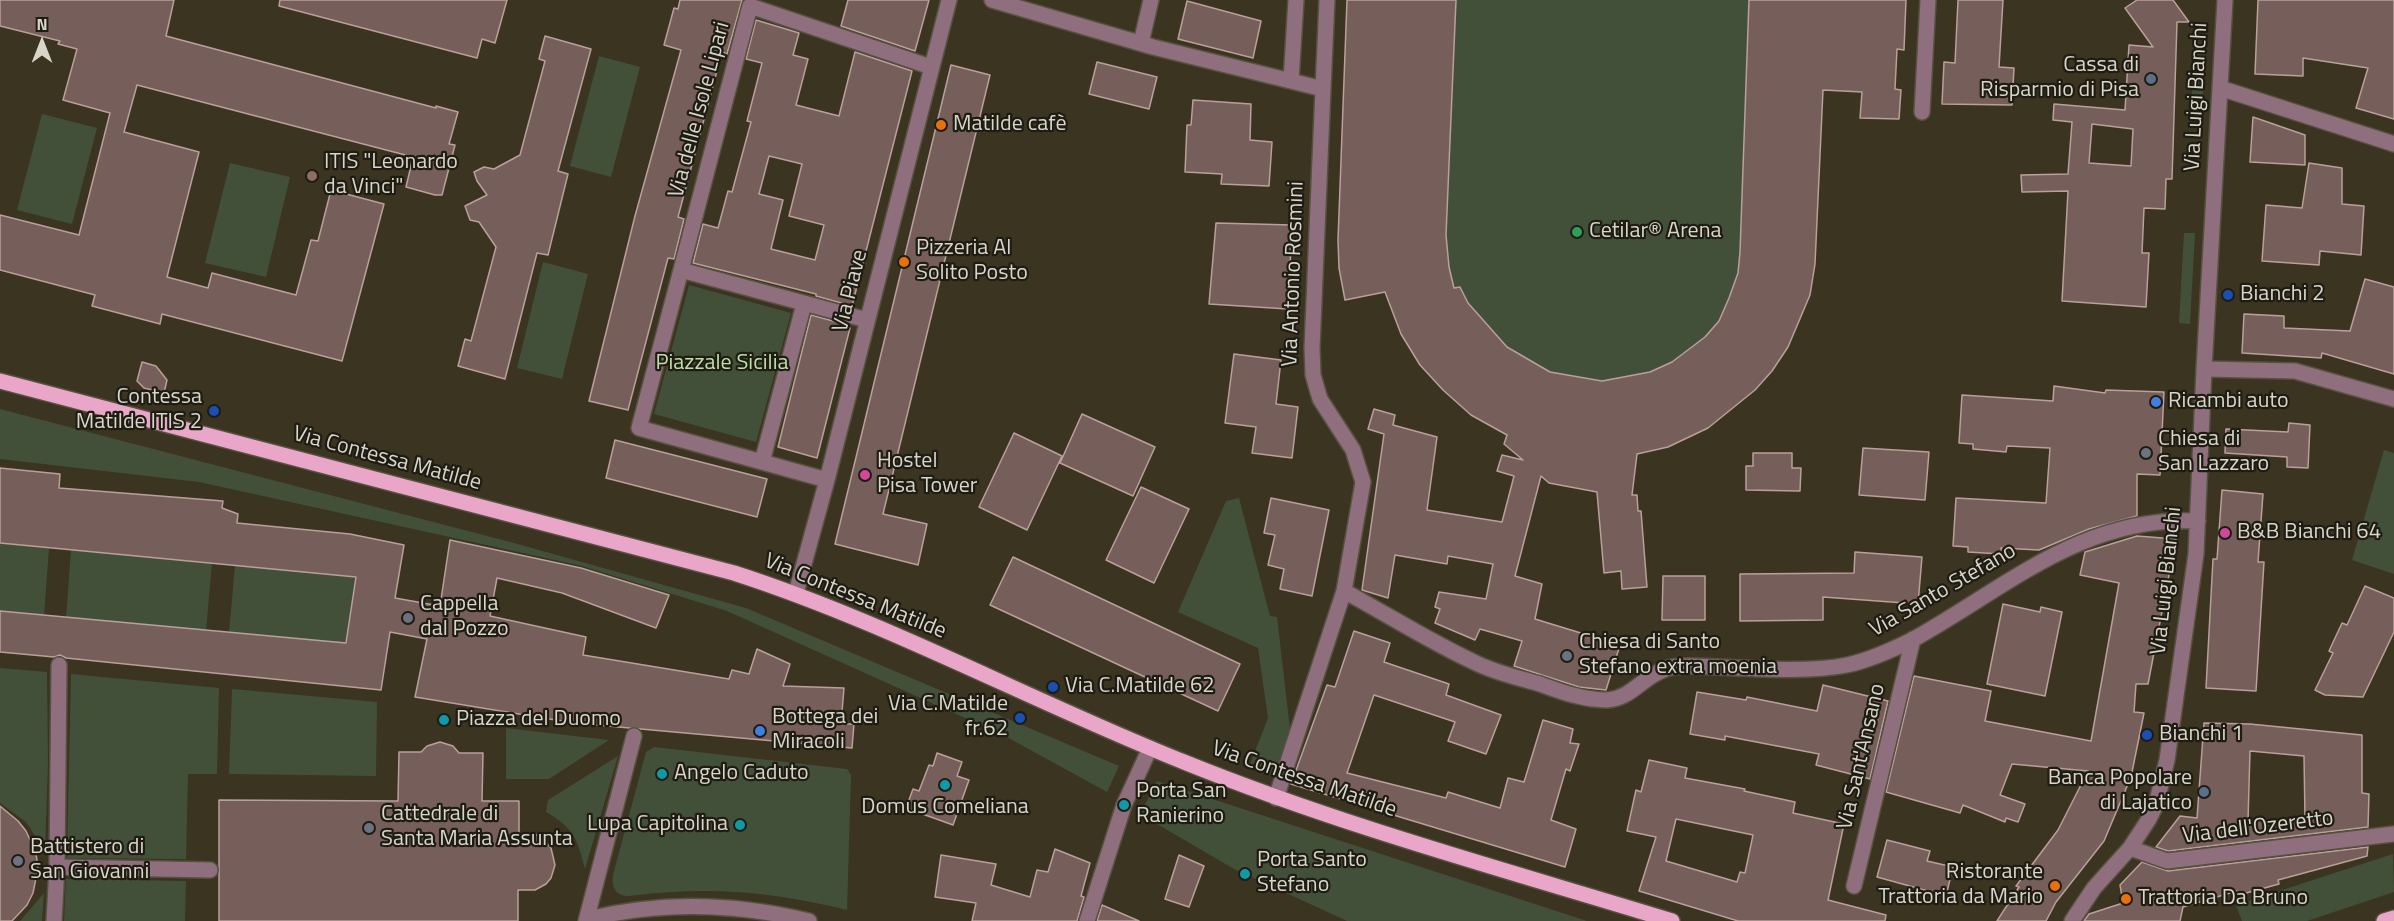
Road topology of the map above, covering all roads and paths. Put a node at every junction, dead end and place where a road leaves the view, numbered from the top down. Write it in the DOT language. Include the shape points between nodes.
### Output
graph roads {
  1 [pos="949,0"];
  2 [pos="992,0"];
  3 [pos="1151,0"];
  4 [pos="1296,0"];
  5 [pos="1327,0"];
  6 [pos="1928,0"];
  7 [pos="2225,0"];
  8 [pos="1141,43"];
  9 [pos="931,67"];
  10 [pos="1291,81"];
  11 [pos="2220,88"];
  12 [pos="1323,89"];
  13 [pos="1922,112"];
  14 [pos="2394,144"];
  15 [pos="681,270"];
  16 [pos="804,304"];
  17 [pos="867,320"];
  18 [pos="2204,369"];
  19 [pos="0,381"];
  20 [pos="2394,399"];
  21 [pos="762,462"];
  22 [pos="827,480"];
  23 [pos="2198,521"];
  24 [pos="1344,591"];
  25 [pos="796,593"];
  26 [pos="1913,639"];
  27 [pos="59,665"];
  28 [pos="634,736"];
  29 [pos="1150,748"];
  30 [pos="1276,798"];
  31 [pos="2394,834"];
  32 [pos="2130,848"];
  33 [pos="57,867"];
  34 [pos="210,870"];
  35 [pos="1854,886"];
  36 [pos="2394,918"];
  37 [pos="587,920"];
  38 [pos="54,921"];
  39 [pos="809,921"];
  40 [pos="1087,921"];
  41 [pos="1672,921"];
  42 [pos="2072,921"];
  43 [pos="2384,921"];
  1 -- 9 [label="street, Via Piave"];
  2 -- 8 [label="street"];
  3 -- 8 [label="street"];
  4 -- 10 [label="street"];
  5 -- 12 [label="street, Via Antonio Rosmini"];
  6 -- 13 [label="street"];
  7 -- 11 [label="street, Via Luigi Bianchi"];
  8 -- 10 [label="street"];
  9 -- 15 [label="street, Via delle Isole Lipari" via="750,6"];
  9 -- 17 [label="street, Via Piave"];
  10 -- 12 [label="street"];
  11 -- 14 [label="street"];
  11 -- 18 [label="street, Via Luigi Bianchi"];
  12 -- 24 [label="street, Via Antonio Rosmini" via="1313,375 1320,399 1353,450 1363,482"];
  15 -- 16 [label="street"];
  15 -- 21 [label="street" via="639,428"];
  16 -- 17 [label="street"];
  16 -- 21 [label="street"];
  17 -- 22 [label="street, Via Piave"];
  18 -- 20 [label="street" via="2295,371"];
  18 -- 23 [label="street, Via Luigi Bianchi"];
  19 -- 25 [label="main road, Via Contessa Matilde" via="692,561"];
  21 -- 22 [label="street"];
  22 -- 25 [label="street, Via Piave"];
  23 -- 26 [label="street, Via Santo Stefano" via="2143,523 2087,539 2049,556"];
  23 -- 32 [label="street, Via Luigi Bianchi" via="2167,760 2156,805"];
  24 -- 26 [label="street, Via Santo Stefano" via="1479,664 1595,699 1620,699 1670,667 1838,666 1887,652"];
  24 -- 30 [label="street"];
  25 -- 29 [label="main road, Via Contessa Matilde"];
  26 -- 35 [label="street, Via Sant'Ansano"];
  27 -- 33 [label="street"];
  28 -- 37 [label="street"];
  29 -- 30 [label="main road, Via Contessa Matilde"];
  29 -- 40 [label="street" via="1124,805"];
  30 -- 41 [label="main road, Via Contessa Matilde"];
  31 -- 32 [label="street, Via dell'Ozeretto" via="2167,861"];
  32 -- 42 [label="street, Via Luigi Bianchi" via="2094,888"];
  33 -- 34 [label="street"];
  33 -- 38 [label="street"];
  36 -- 43 [label="main road"];
  37 -- 39 [label="street" via="645,908 686,906 735,907"];
}
